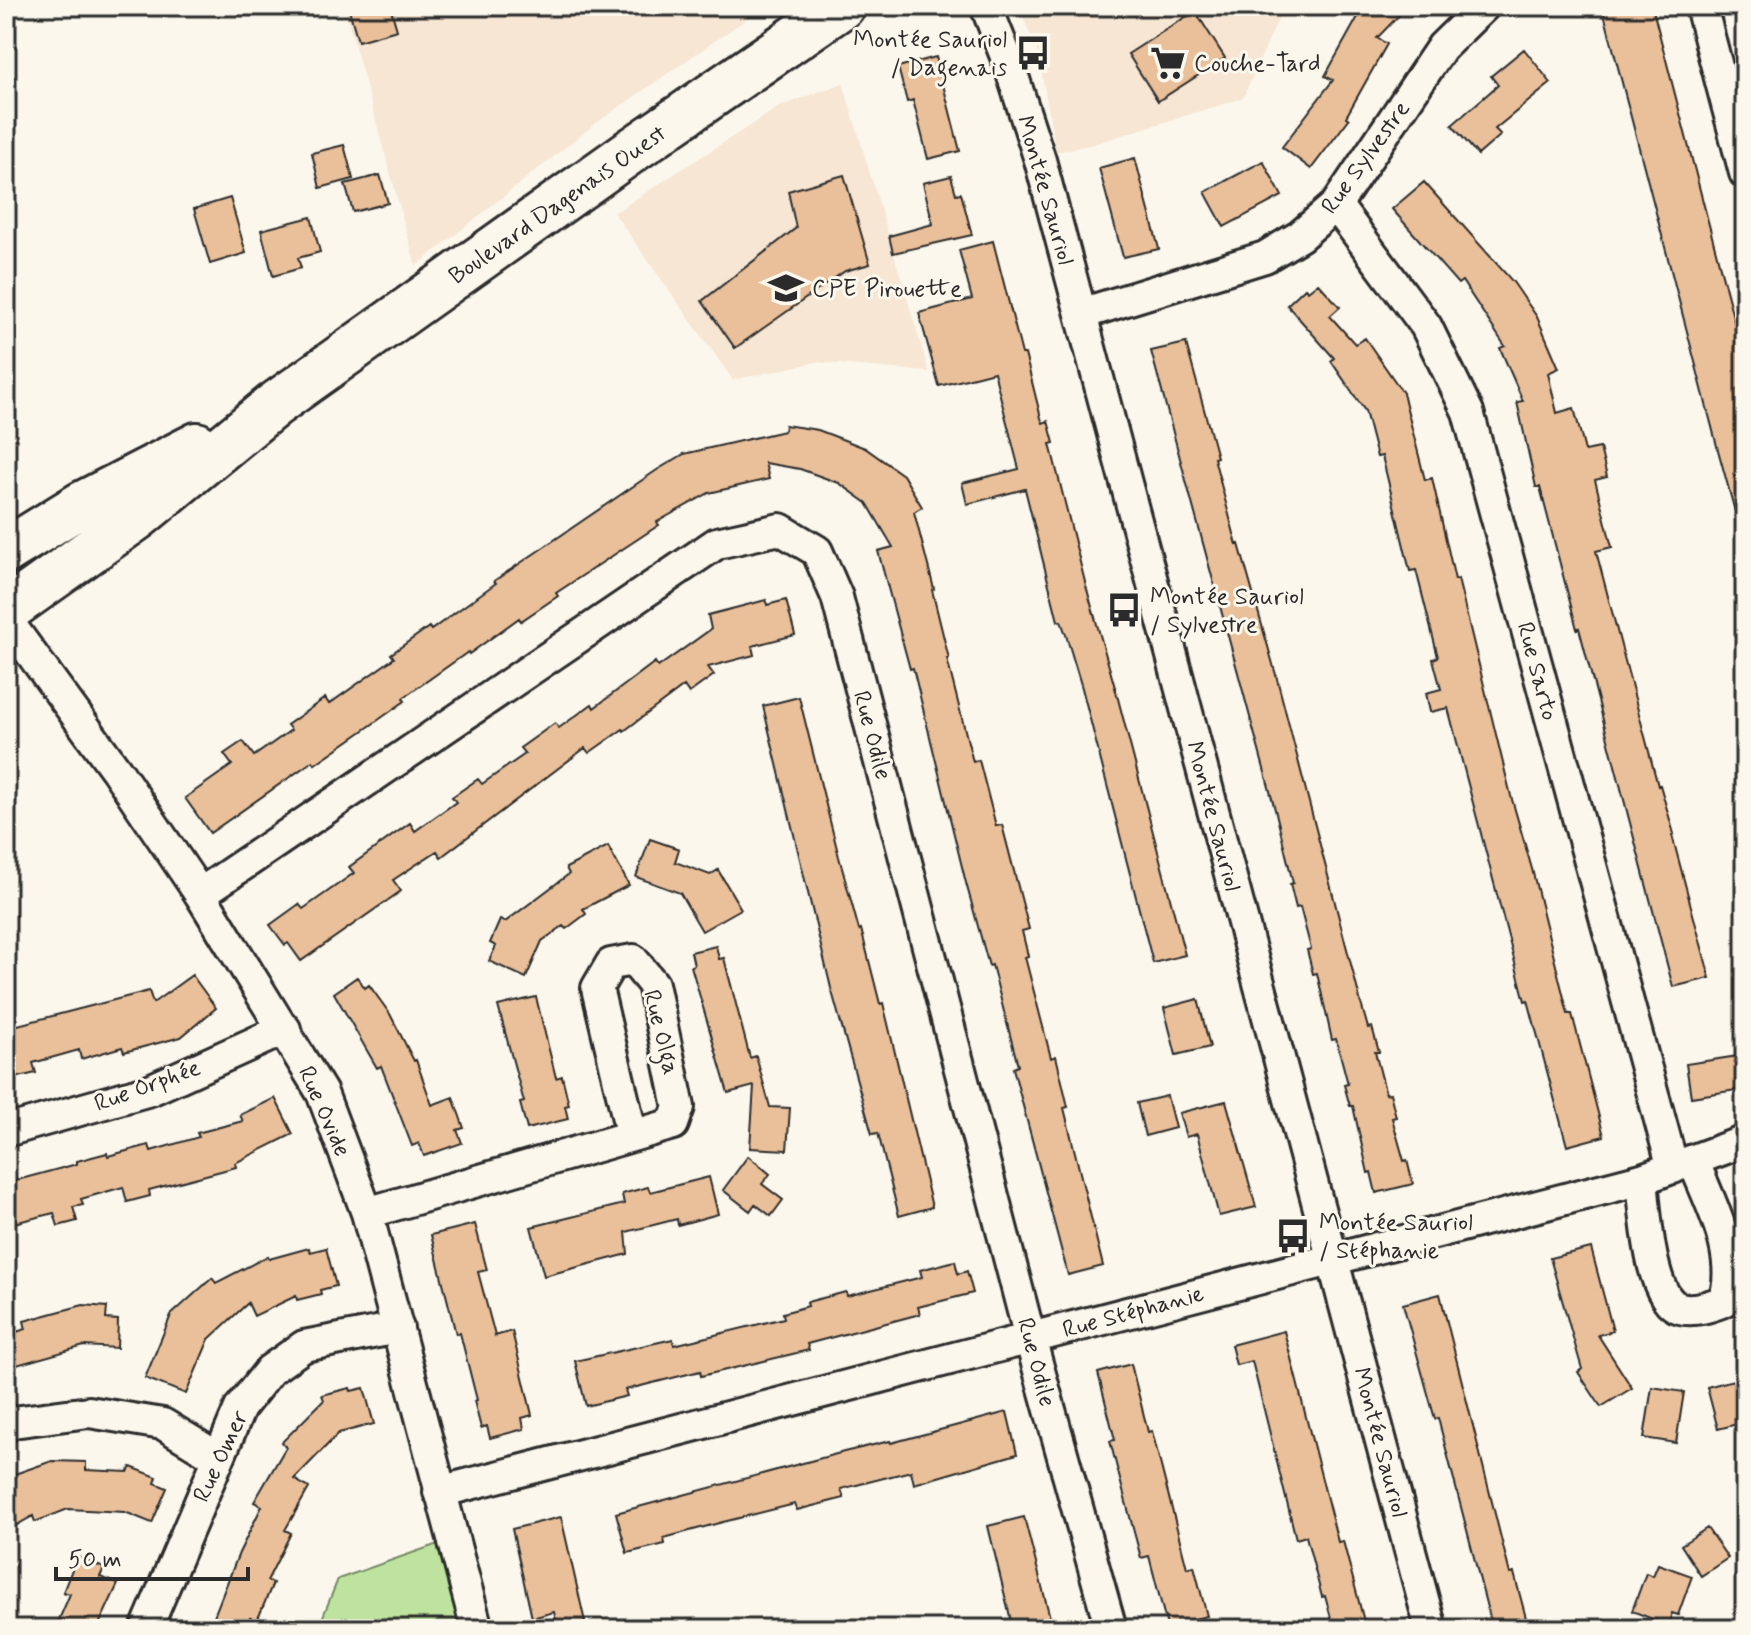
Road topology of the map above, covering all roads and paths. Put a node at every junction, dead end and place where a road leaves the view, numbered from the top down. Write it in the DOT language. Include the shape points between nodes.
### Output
graph roads {
  1 [pos="842,6"];
  2 [pos="986,6"];
  3 [pos="1484,6"];
  4 [pos="1701,6"];
  5 [pos="1745,173"];
  6 [pos="1336,205"];
  7 [pos="1081,314"];
  8 [pos="274,405"];
  9 [pos="6,551"];
  10 [pos="6,611"];
  11 [pos="6,619"];
  12 [pos="200,894"];
  13 [pos="285,1029"];
  14 [pos="6,1131"];
  15 [pos="632,1136"];
  16 [pos="1745,1141"];
  17 [pos="1684,1165"];
  18 [pos="1642,1179"];
  19 [pos="367,1213"];
  20 [pos="1332,1259"];
  21 [pos="398,1328"];
  22 [pos="1030,1338"];
  23 [pos="6,1426"];
  24 [pos="217,1457"];
  25 [pos="439,1492"];
  26 [pos="146,1629"];
  27 [pos="477,1629"];
  28 [pos="1111,1629"];
  29 [pos="1431,1629"];
  1 -- 8 [label="main road, Boulevard Dagenais Ouest"];
  2 -- 7 [label="street, Montée Sauriol" via="1040,160"];
  3 -- 6 [label="street, Rue Sylvestre" via="1442,47"];
  4 -- 5 [label="street"];
  6 -- 7 [label="street, Rue Sylvestre" via="1265,257"];
  6 -- 17 [label="street, Rue Sarto" via="1426,326 1468,412"];
  7 -- 20 [label="street, Montée Sauriol"];
  8 -- 9 [label="main road, Boulevard Dagenais Ouest" via="82,504"];
  8 -- 10 [label="main road, Boulevard Dagenais Ouest" via="138,517"];
  11 -- 12 [label="street, Rue Ovide"];
  12 -- 13 [label="street, Rue Ovide"];
  12 -- 22 [label="street, Rue Odile" via="717,543 780,529 817,551 837,597"];
  13 -- 14 [label="street, Rue Orphée" via="150,1090"];
  13 -- 19 [label="street, Rue Ovide" via="322,1093"];
  15 -- 15 [label="street, Rue Olga" via="673,1124 679,1107 653,984 633,960 611,964 597,988"];
  15 -- 19 [label="street, Rue Olga"];
  16 -- 17 [label="street, Rue Stéphanie"];
  17 -- 18 [label="street, Rue Stéphanie"];
  17 -- 18 [label="street" via="1727,1248 1729,1286 1724,1301 1709,1307 1679,1308 1666,1299 1652,1261"];
  18 -- 20 [label="street, Rue Stéphanie"];
  19 -- 21 [label="street, Rue Ovide"];
  20 -- 22 [label="street, Rue Stéphanie"];
  20 -- 29 [label="street, Montée Sauriol"];
  21 -- 24 [label="street, Rue Omer" via="304,1346 270,1370 240,1408"];
  21 -- 25 [label="street, Rue Ovide"];
  22 -- 25 [label="street, Rue Stéphanie"];
  22 -- 28 [label="street, Rue Odile"];
  23 -- 24 [label="street" via="89,1412 163,1424"];
  24 -- 26 [label="street, Rue Omer"];
  25 -- 27 [label="street, Rue Ovide"];
}
